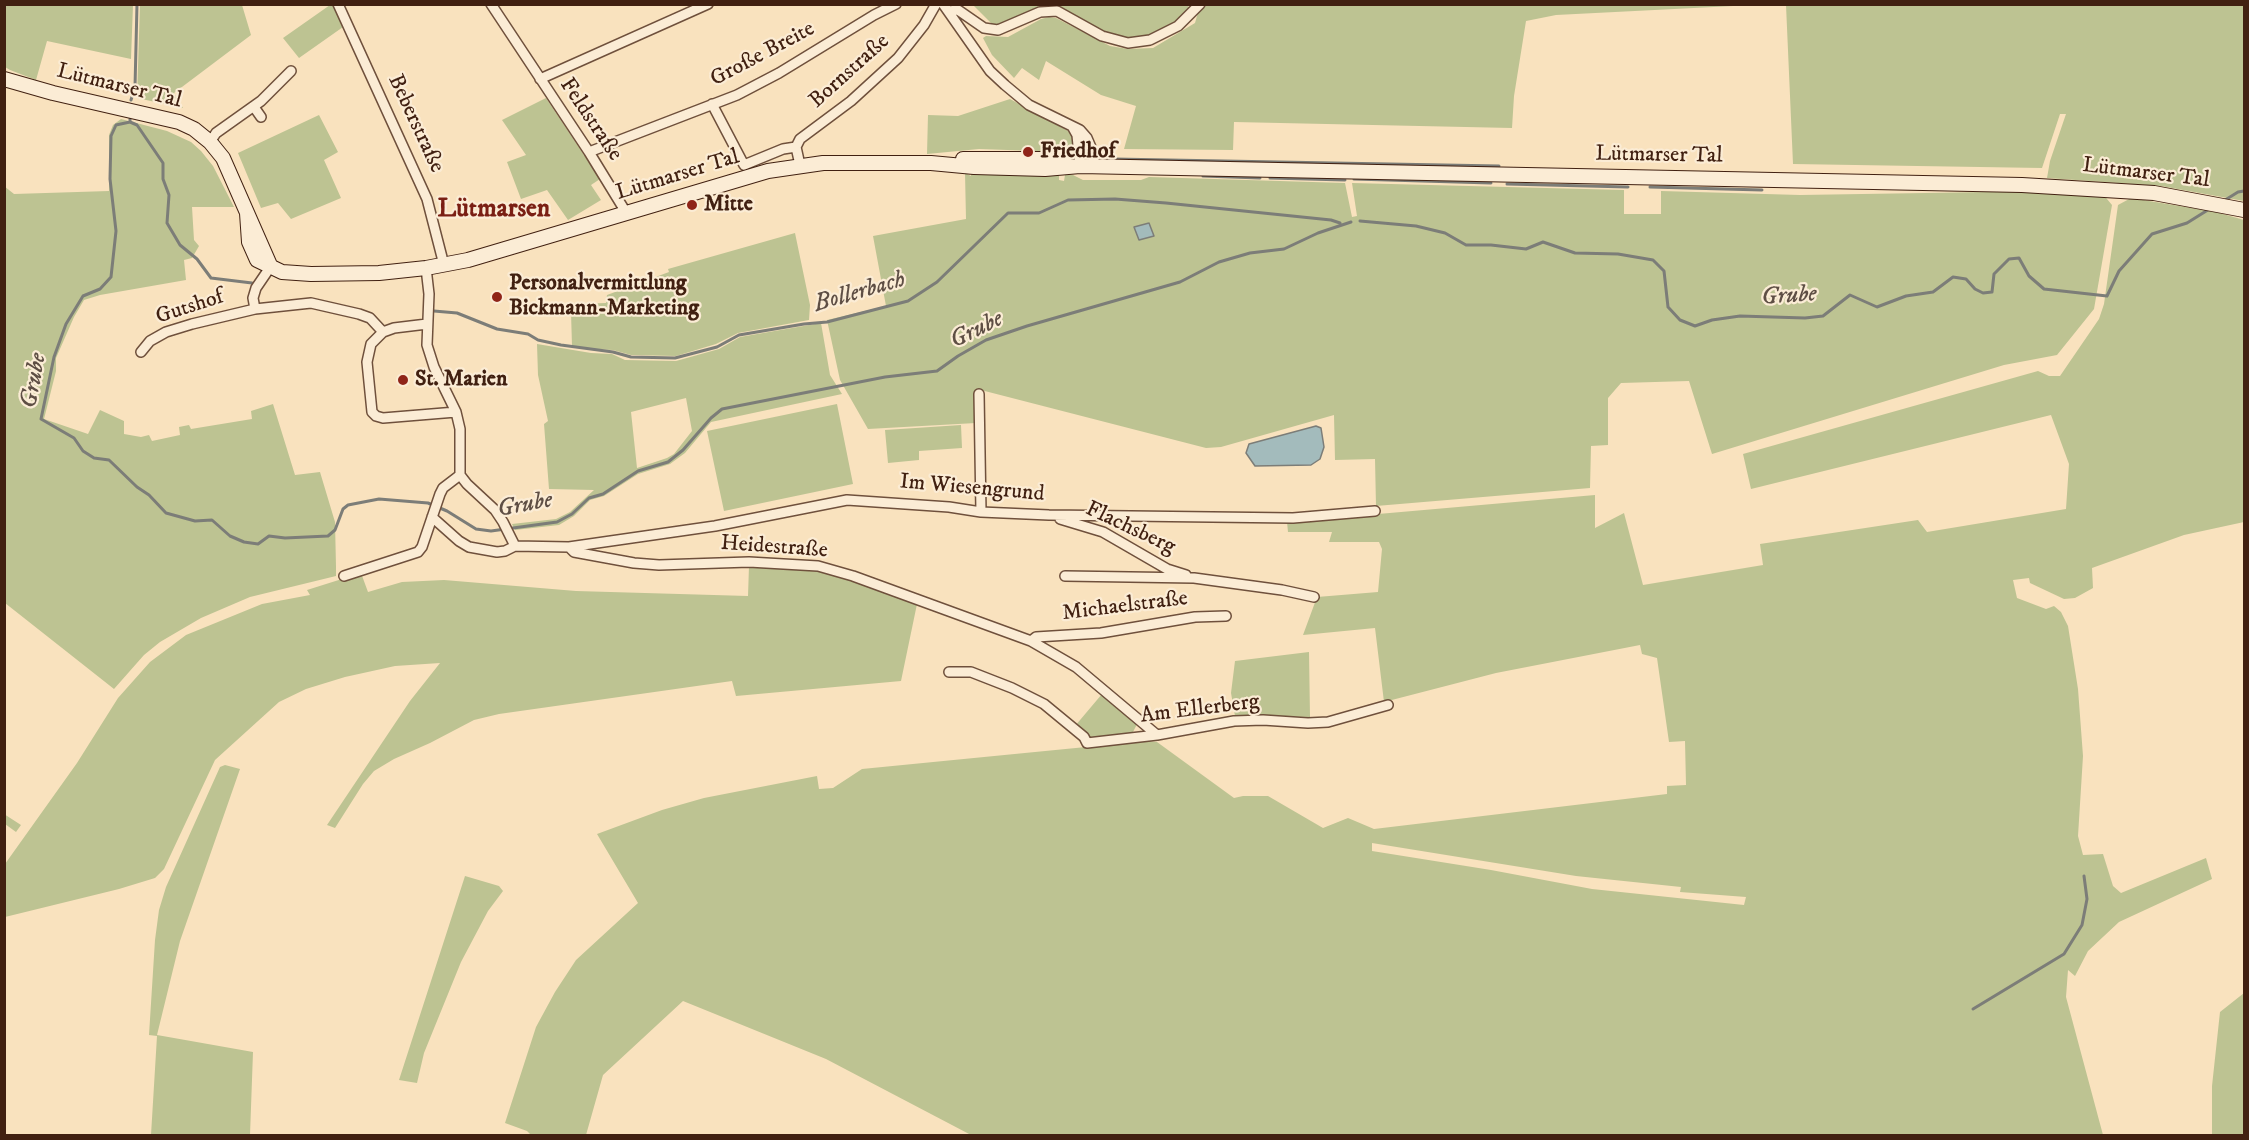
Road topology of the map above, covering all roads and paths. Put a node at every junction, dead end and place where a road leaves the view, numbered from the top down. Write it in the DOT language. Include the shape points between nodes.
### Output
graph roads {
  1 [pos="338,4"];
  2 [pos="491,4"];
  3 [pos="708,4"];
  4 [pos="896,4"];
  5 [pos="936,4"];
  6 [pos="1200,4"];
  7 [pos="945,8"];
  8 [pos="291,72"];
  9 [pos="4,79"];
  10 [pos="540,79"];
  11 [pos="712,104"];
  12 [pos="254,107"];
  13 [pos="261,117"];
  14 [pos="1072,126"];
  15 [pos="210,141"];
  16 [pos="796,147"];
  17 [pos="589,152"];
  18 [pos="800,165"];
  19 [pos="1082,166"];
  20 [pos="2241,209"];
  21 [pos="627,214"];
  22 [pos="444,265"];
  23 [pos="271,266"];
  24 [pos="426,268"];
  25 [pos="255,309"];
  26 [pos="427,324"];
  27 [pos="383,332"];
  28 [pos="141,352"];
  29 [pos="979,394"];
  30 [pos="456,412"];
  31 [pos="460,475"];
  32 [pos="1376,511"];
  33 [pos="981,512"];
  34 [pos="434,514"];
  35 [pos="1048,515"];
  36 [pos="515,546"];
  37 [pos="568,547"];
  38 [pos="344,576"];
  39 [pos="1065,576"];
  40 [pos="1194,578"];
  41 [pos="1314,597"];
  42 [pos="1226,616"];
  43 [pos="1031,641"];
  44 [pos="949,672"];
  45 [pos="1388,705"];
  46 [pos="1157,735"];
  1 -- 22 [label="street, Beberstraße" via="427,200"];
  2 -- 10 [label="street, Feldstraße"];
  3 -- 10 [label="street, Feldstraße"];
  4 -- 11 [label="street, Große Breite" via="779,73"];
  5 -- 16 [label="street, Bornstraße" via="898,58 851,101 800,139"];
  6 -- 7 [label="street" via="1178,26 1150,40 1128,43 1102,36 1057,11 1040,12 998,30 984,28 958,10"];
  7 -- 14 [label="street" via="990,71 1005,85 1029,105"];
  8 -- 12 [label="street"];
  9 -- 15 [label="main road, Lütmarser Tal" via="179,122"];
  10 -- 17 [label="street, Feldstraße"];
  11 -- 16 [label="street, Große Breite" via="744,165"];
  11 -- 17 [label="street, Große Breite"];
  12 -- 13 [label="street"];
  12 -- 15 [label="street"];
  14 -- 19 [label="street"];
  14 -- 19 [label="street" via="1087,138 1094,152"];
  15 -- 23 [label="main road, Lütmarser Tal" via="223,158 248,213 251,249 257,260"];
  16 -- 18 [label="street"];
  17 -- 21 [label="street, Feldstraße"];
  18 -- 19 [label="main road, Lütmarser Tal" via="931,163 975,157 1046,159"];
  18 -- 21 [label="main road, Lütmarser Tal" via="728,182"];
  19 -- 20 [label="main road, Lütmarser Tal" via="2034,185 2154,193"];
  21 -- 22 [label="main road, Lütmarser Tal"];
  22 -- 24 [label="main road, Lütmarser Tal"];
  23 -- 24 [label="main road, Lütmarser Tal" via="292,274"];
  23 -- 25 [label="street, Gutshof" via="256,288"];
  24 -- 26 [label="street"];
  25 -- 27 [label="street, Gutshof" via="311,303 370,318"];
  25 -- 28 [label="street, Gutshof" via="166,332"];
  26 -- 27 [label="street"];
  26 -- 30 [label="street" via="427,345 434,367"];
  27 -- 30 [label="street" via="371,344 368,362 372,411 376,416"];
  29 -- 33 [label="street"];
  30 -- 31 [label="street"];
  31 -- 34 [label="street" via="443,488"];
  31 -- 36 [label="street" via="495,510"];
  32 -- 35 [label="street, Im Wiesengrund" via="1293,518"];
  33 -- 35 [label="street, Im Wiesengrund"];
  33 -- 37 [label="street, Im Wiesengrund" via="847,500 716,526"];
  34 -- 36 [label="street, Heidestraße" via="469,547 497,552"];
  34 -- 38 [label="street" via="418,552"];
  35 -- 40 [label="street, Flachsberg" via="1103,532 1167,569"];
  36 -- 37 [label="street, Heidestraße"];
  37 -- 43 [label="street, Heidestraße" via="583,554 659,565 749,562 818,566"];
  39 -- 40 [label="street, Flachsberg"];
  40 -- 41 [label="street, Flachsberg"];
  42 -- 43 [label="street, Michaelstraße" via="1101,633 1036,637"];
  43 -- 46 [label="street, Heidestraße" via="1076,667"];
  44 -- 46 [label="street, Am Ellerberg" via="971,672 1044,704 1087,743"];
  45 -- 46 [label="street, Am Ellerberg" via="1328,722 1234,721"];
}
